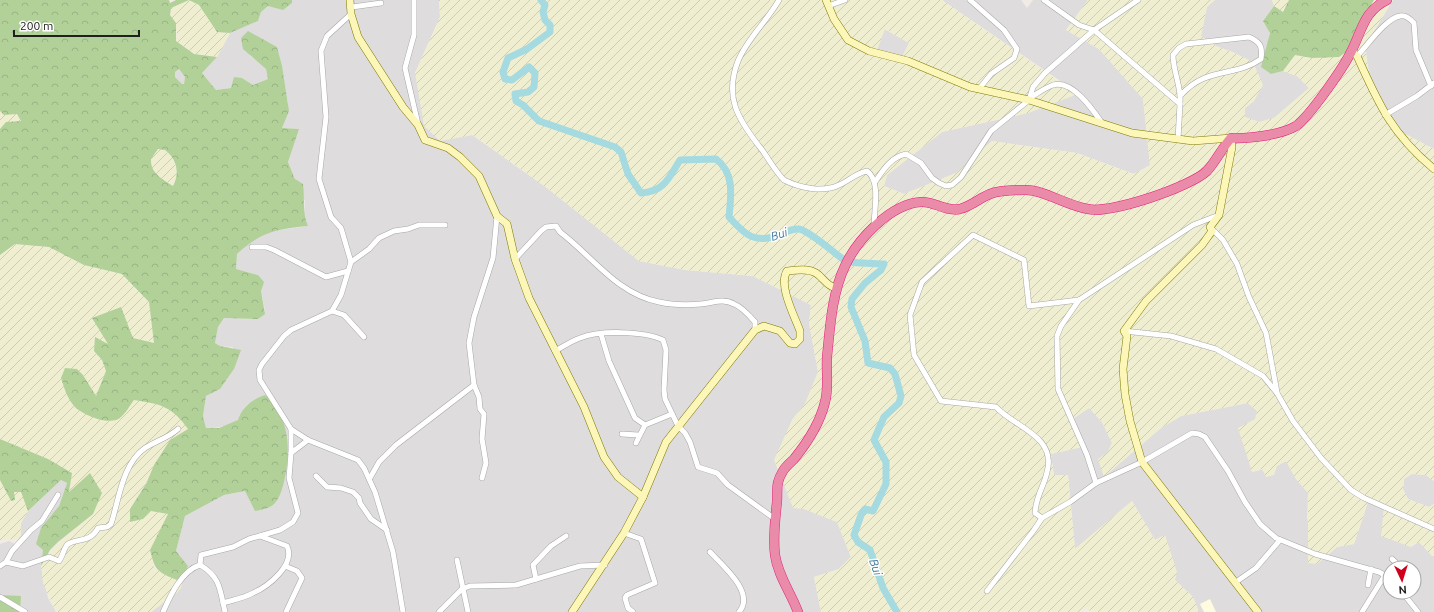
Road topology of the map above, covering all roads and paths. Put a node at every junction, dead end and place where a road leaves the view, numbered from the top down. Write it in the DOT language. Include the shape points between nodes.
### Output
graph roads {
  1 [pos="414,0"];
  2 [pos="779,0"];
  3 [pos="845,0"];
  4 [pos="970,0"];
  5 [pos="1044,0"];
  6 [pos="1138,0"];
  7 [pos="1388,0"];
  8 [pos="1133,2"];
  9 [pos="381,3"];
  10 [pos="827,3"];
  11 [pos="351,7"];
  12 [pos="1094,30"];
  13 [pos="1354,54"];
  14 [pos="1432,85"];
  15 [pos="979,89"];
  16 [pos="1181,96"];
  17 [pos="1030,99"];
  18 [pos="1180,104"];
  19 [pos="1385,115"];
  20 [pos="1102,123"];
  21 [pos="418,124"];
  22 [pos="1231,138"];
  23 [pos="1178,139"];
  24 [pos="1434,169"];
  25 [pos="875,182"];
  26 [pos="1219,215"];
  27 [pos="497,216"];
  28 [pos="445,225"];
  29 [pos="874,226"];
  30 [pos="1210,227"];
  31 [pos="252,247"];
  32 [pos="515,259"];
  33 [pos="351,262"];
  34 [pos="348,271"];
  35 [pos="836,288"];
  36 [pos="1079,300"];
  37 [pos="332,311"];
  38 [pos="755,322"];
  39 [pos="764,326"];
  40 [pos="755,330"];
  41 [pos="1124,331"];
  42 [pos="601,334"];
  43 [pos="364,337"];
  44 [pos="555,351"];
  45 [pos="474,385"];
  46 [pos="1277,393"];
  47 [pos="672,414"];
  48 [pos="645,425"];
  49 [pos="678,426"];
  50 [pos="178,429"];
  51 [pos="291,429"];
  52 [pos="622,434"];
  53 [pos="638,435"];
  54 [pos="308,440"];
  55 [pos="636,443"];
  56 [pos="292,453"];
  57 [pos="1142,462"];
  58 [pos="316,476"];
  59 [pos="370,478"];
  60 [pos="482,478"];
  61 [pos="1096,483"];
  62 [pos="58,495"];
  63 [pos="643,497"];
  64 [pos="1042,518"];
  65 [pos="775,519"];
  66 [pos="1434,529"];
  67 [pos="386,530"];
  68 [pos="624,533"];
  69 [pos="260,536"];
  70 [pos="566,536"];
  71 [pos="1280,540"];
  72 [pos="710,552"];
  73 [pos="456,560"];
  74 [pos="6,562"];
  75 [pos="200,565"];
  76 [pos="605,565"];
  77 [pos="0,566"];
  78 [pos="285,566"];
  79 [pos="1371,569"];
  80 [pos="1382,573"];
  81 [pos="536,579"];
  82 [pos="1382,579"];
  83 [pos="1236,582"];
  84 [pos="1368,585"];
  85 [pos="462,589"];
  86 [pos="988,591"];
  87 [pos="0,598"];
  88 [pos="1408,600"];
  89 [pos="223,603"];
  90 [pos="25,612"];
  91 [pos="163,612"];
  92 [pos="225,612"];
  93 [pos="286,612"];
  94 [pos="403,612"];
  95 [pos="439,612"];
  96 [pos="468,612"];
  97 [pos="572,612"];
  98 [pos="633,612"];
  99 [pos="739,612"];
  100 [pos="798,612"];
  101 [pos="1258,612"];
  102 [pos="1362,612"];
  103 [pos="1418,612"];
  1 -- 21 [label="street" via="414,35 405,68"];
  2 -- 25 [label="street" via="738,61 733,97 740,121 784,180 793,184 827,189 867,171"];
  3 -- 10 [label="street"];
  4 -- 15 [label="street" via="1004,30 1017,49 1014,58 991,74"];
  5 -- 12 [label="street" via="1079,25"];
  6 -- 8 [label="street"];
  7 -- 13 [label="highway" via="1364,20"];
  8 -- 12 [label="street"];
  9 -- 11 [label="street"];
  10 -- 15 [label="street" via="841,32 848,40 869,51 908,62"];
  11 -- 21 [label="street" via="358,38"];
  11 -- 33 [label="street" via="327,36 321,51 326,117 319,179 331,217 341,228"];
  12 -- 17 [label="street" via="1045,73 1033,87"];
  12 -- 18 [label="street"];
  13 -- 14 [label="street" via="1390,20 1401,16 1407,17 1414,23 1416,50"];
  13 -- 19 [label="street"];
  13 -- 22 [label="highway" via="1296,126 1268,135"];
  14 -- 19 [label="street"];
  15 -- 17 [label="street"];
  16 -- 16 [label="street" via="1173,69 1173,55 1179,48 1186,44 1249,37 1258,41 1262,50 1261,59 1251,66 1205,77 1188,87"];
  16 -- 18 [label="street"];
  17 -- 20 [label="street"];
  17 -- 20 [label="street" via="1053,85 1060,84 1088,102"];
  17 -- 25 [label="street" via="991,131 961,177 952,185 939,184 921,163 906,154 898,156 888,164"];
  18 -- 23 [label="street"];
  19 -- 24 [label="street" via="1410,148"];
  20 -- 23 [label="street" via="1132,133"];
  21 -- 27 [label="street" via="425,140 448,148 478,176"];
  22 -- 23 [label="street" via="1193,141"];
  22 -- 26 [label="street" via="1232,147"];
  22 -- 29 [label="highway" via="1208,170 1197,179 1118,208 1090,210 1035,191 1003,191 991,193 960,209 953,210 921,202 909,205 898,209"];
  25 -- 29 [label="street"];
  26 -- 30 [label="street"];
  26 -- 36 [label="street" via="1192,225"];
  27 -- 32 [label="street" via="508,224"];
  27 -- 45 [label="street" via="493,258 474,317 469,343"];
  28 -- 33 [label="street" via="419,225 394,231 378,238 369,249"];
  29 -- 35 [label="highway" via="852,251"];
  30 -- 41 [label="street" via="1212,231 1202,245 1146,301"];
  30 -- 46 [label="street" via="1223,240 1237,264 1266,333"];
  31 -- 34 [label="street" via="274,250 326,276"];
  32 -- 38 [label="street" via="541,231 546,227 556,226 618,283 640,296 667,304 700,304 724,300 740,307"];
  32 -- 44 [label="street" via="529,298"];
  33 -- 34 [label="street"];
  34 -- 37 [label="street" via="341,295"];
  35 -- 39 [label="street" via="826,284 816,273 801,269 787,271 783,277 783,287 800,332 800,339 795,344 790,343 780,331"];
  35 -- 65 [label="highway" via="824,407 814,430 784,469 777,483"];
  36 -- 61 [label="street" via="1056,336 1058,389 1087,455"];
  36 -- 64 [label="street" via="1029,306 1024,260 974,235 922,282 910,315 914,355 941,401 996,407 1003,415 1039,439 1048,453 1048,471 1037,495 1035,513"];
  37 -- 43 [label="street" via="344,315"];
  37 -- 51 [label="street" via="284,336 260,370 260,380"];
  38 -- 39 [label="street"];
  38 -- 40 [label="street"];
  39 -- 40 [label="street"];
  40 -- 49 [label="street"];
  41 -- 46 [label="street" via="1171,336 1216,349 1263,376"];
  41 -- 57 [label="street" via="1127,336 1123,369 1125,394"];
  42 -- 44 [label="street" via="580,338"];
  42 -- 47 [label="street" via="649,335 663,340 666,350 665,399"];
  42 -- 48 [label="street" via="609,361 635,418"];
  44 -- 63 [label="street" via="584,407 604,457 618,477"];
  45 -- 59 [label="street" via="396,445 379,462"];
  45 -- 60 [label="street" via="480,409 484,414 482,439 486,463"];
  46 -- 66 [label="street" via="1313,448 1351,490"];
  47 -- 48 [label="street"];
  47 -- 49 [label="street"];
  48 -- 53 [label="street"];
  49 -- 63 [label="street" via="666,442"];
  49 -- 65 [label="street" via="690,442 698,467 717,473 728,485"];
  50 -- 74 [label="street" via="136,456 120,489 111,524 98,528 93,536 67,545 60,561 49,557 23,566"];
  51 -- 54 [label="street"];
  51 -- 56 [label="street"];
  52 -- 53 [label="street"];
  53 -- 55 [label="street"];
  54 -- 56 [label="street"];
  54 -- 59 [label="street" via="358,460"];
  56 -- 69 [label="street" via="289,478 297,506 296,518 280,530"];
  57 -- 61 [label="street"];
  57 -- 71 [label="street" via="1192,433 1200,434 1214,449 1260,524"];
  57 -- 83 [label="street"];
  58 -- 67 [label="street" via="327,487 341,488 356,494 371,519"];
  59 -- 67 [label="street"];
  61 -- 64 [label="street"];
  62 -- 74 [label="street" via="42,521 16,546"];
  63 -- 68 [label="street"];
  64 -- 86 [label="street"];
  65 -- 100 [label="highway" via="775,555"];
  67 -- 94 [label="street" via="394,552"];
  68 -- 76 [label="street"];
  68 -- 98 [label="street" via="641,539 655,583 627,595 625,603"];
  69 -- 75 [label="street" via="226,549 201,554"];
  69 -- 78 [label="street" via="287,546 289,552"];
  70 -- 81 [label="street" via="551,546 533,565"];
  71 -- 79 [label="street" via="1315,554"];
  71 -- 83 [label="street" via="1256,568"];
  72 -- 99 [label="street" via="737,581 745,601"];
  73 -- 85 [label="street"];
  74 -- 77 [label="street"];
  75 -- 89 [label="street" via="217,581"];
  75 -- 91 [label="street" via="193,567 175,589"];
  76 -- 81 [label="street" via="580,566"];
  76 -- 97 [label="street"];
  78 -- 89 [label="street" via="258,591"];
  78 -- 93 [label="street" via="297,572 302,578"];
  79 -- 80 [label="street"];
  79 -- 84 [label="street"];
  81 -- 85 [label="street" via="510,586 477,585"];
  82 -- 102 [label="street"];
  83 -- 101 [label="street"];
  85 -- 95 [label="street"];
  85 -- 96 [label="street"];
  87 -- 90 [label="street"];
  88 -- 103 [label="street"];
  89 -- 92 [label="street"];
}
